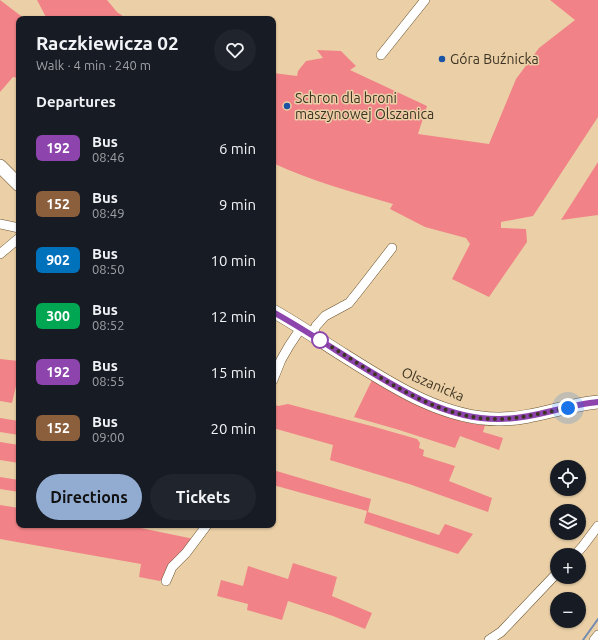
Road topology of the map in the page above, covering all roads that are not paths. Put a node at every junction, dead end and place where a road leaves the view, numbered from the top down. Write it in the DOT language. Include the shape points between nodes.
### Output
graph roads {
  1 [pos="425,0"];
  2 [pos="381,55"];
  3 [pos="0,166"];
  4 [pos="16,182"];
  5 [pos="0,224"];
  6 [pos="16,227"];
  7 [pos="16,241"];
  8 [pos="392,248"];
  9 [pos="0,254"];
  10 [pos="276,314"];
  11 [pos="306,332"];
  12 [pos="277,359"];
  13 [pos="598,402"];
  14 [pos="598,526"];
  15 [pos="205,528"];
  16 [pos="581,548"];
  17 [pos="550,580"];
  18 [pos="166,581"];
  19 [pos="598,634"];
  20 [pos="489,640"];
  21 [pos="594,640"];
  1 -- 2 [label="street"];
  3 -- 4 [label="street"];
  5 -- 6 [label="street"];
  7 -- 9 [label="street"];
  8 -- 11 [label="street" via="349,303 325,316"];
  10 -- 11 [label="street, Olszanicka"];
  11 -- 12 [label="street"];
  11 -- 13 [label="street, Olszanicka" via="401,390 436,406 471,417 516,418"];
  14 -- 16 [label="street"];
  15 -- 18 [label="street" via="172,567"];
  17 -- 20 [label="street" via="501,632"];
  19 -- 21 [label="street"];
}
